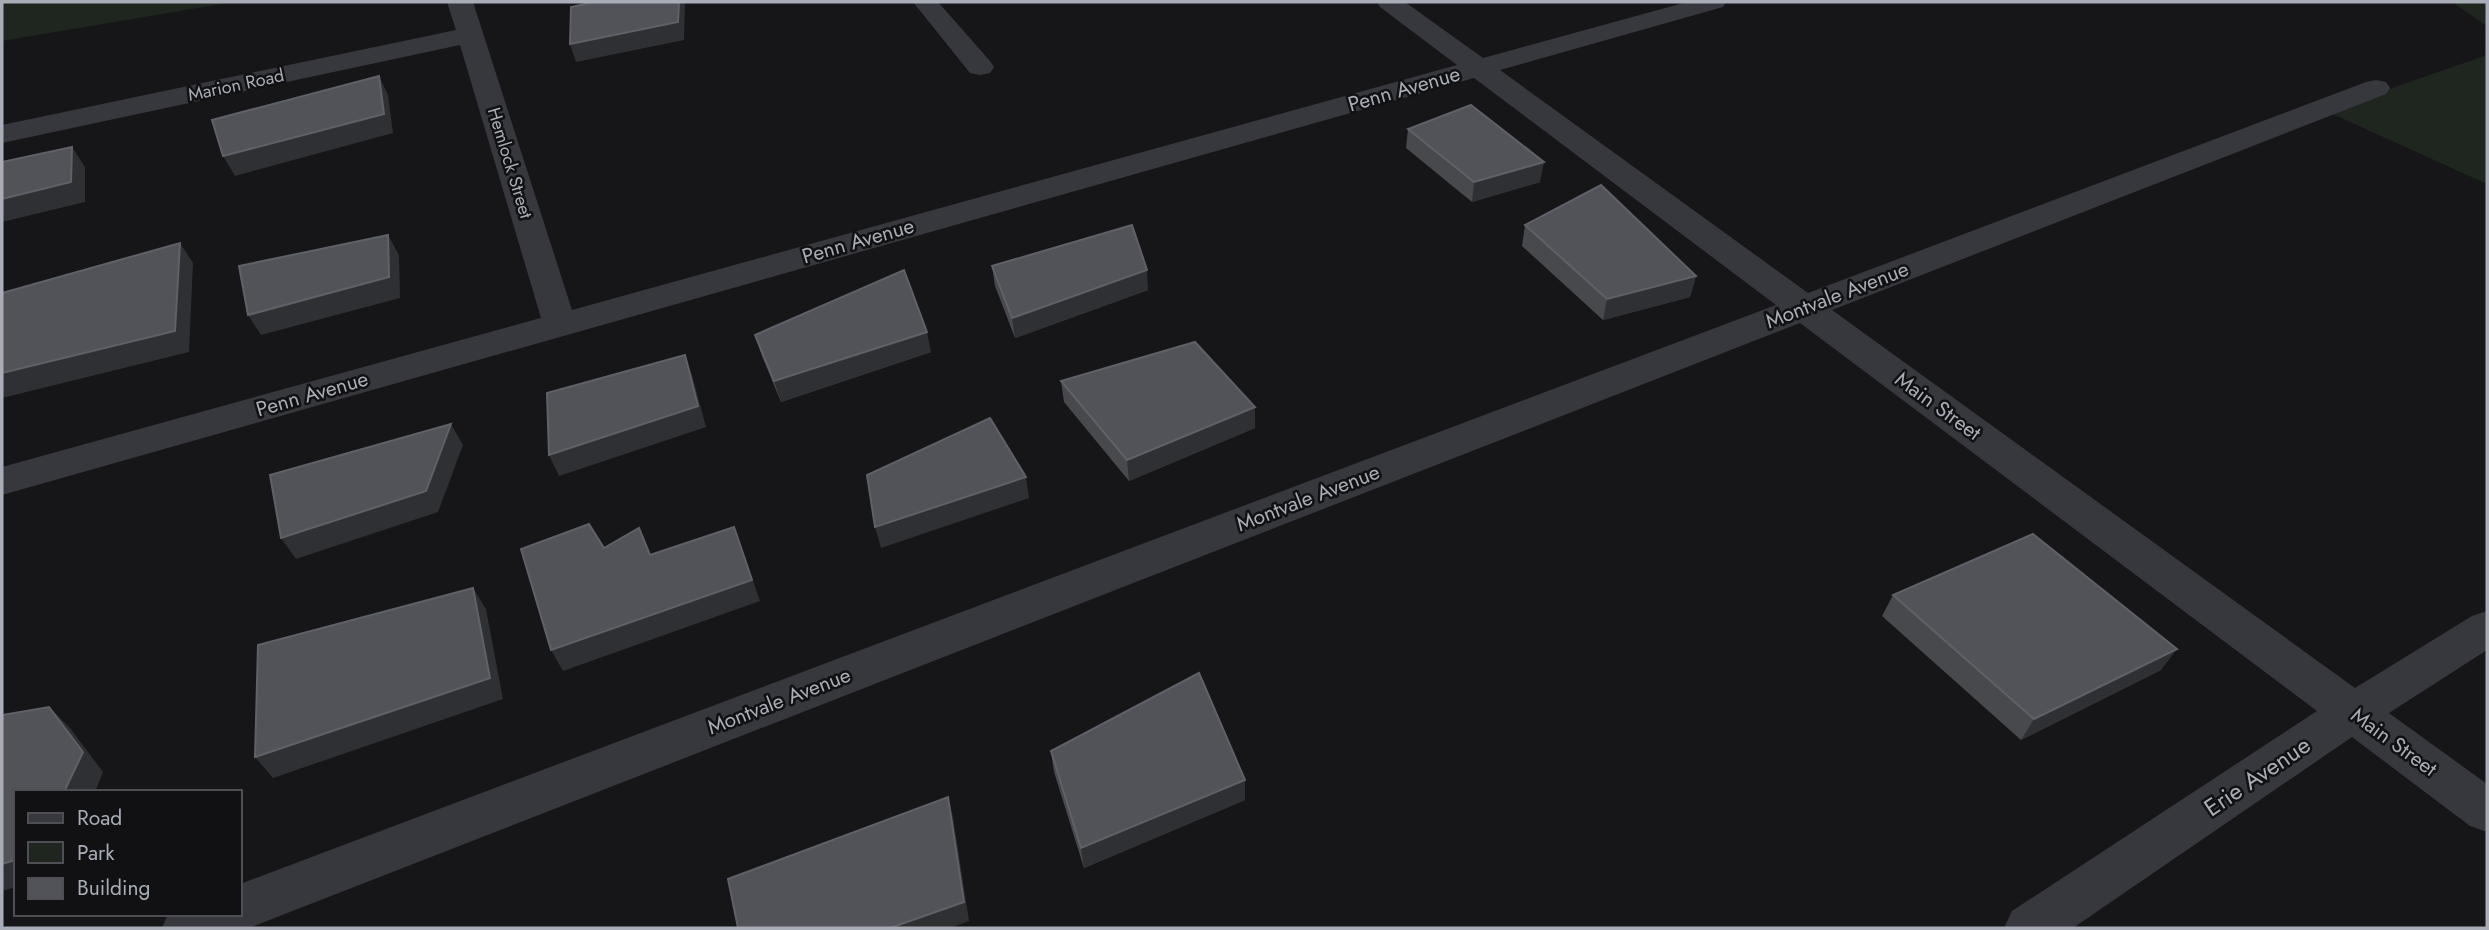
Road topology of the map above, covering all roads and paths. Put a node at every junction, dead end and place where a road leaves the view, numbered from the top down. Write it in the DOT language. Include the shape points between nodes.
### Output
graph roads {
  1 [pos="460,2"];
  2 [pos="925,2"];
  3 [pos="1388,2"];
  4 [pos="1714,2"];
  5 [pos="470,35"];
  6 [pos="980,67"];
  7 [pos="1478,68"];
  8 [pos="2376,88"];
  9 [pos="2,134"];
  10 [pos="1804,307"];
  11 [pos="560,325"];
  12 [pos="2,481"];
  13 [pos="2487,628"];
  14 [pos="2353,712"];
  15 [pos="2487,811"];
  16 [pos="242,907"];
  17 [pos="219,916"];
  18 [pos="188,928"];
  19 [pos="2030,928"];
  1 -- 5 [label="street, Hemlock Street"];
  2 -- 6 [label="street"];
  3 -- 7 [label="street, Main Street"];
  4 -- 7 [label="street, Penn Avenue"];
  5 -- 9 [label="street, Marion Road"];
  5 -- 11 [label="street, Hemlock Street"];
  7 -- 10 [label="street, Main Street"];
  7 -- 11 [label="street, Penn Avenue"];
  8 -- 10 [label="street, Montvale Avenue"];
  10 -- 14 [label="street, Main Street"];
  10 -- 16 [label="street, Montvale Avenue"];
  11 -- 12 [label="street, Penn Avenue"];
  13 -- 14 [label="street, Erie Avenue"];
  14 -- 15 [label="street, Main Street"];
  14 -- 19 [label="street, Erie Avenue"];
  17 -- 18 [label="street"];
}
